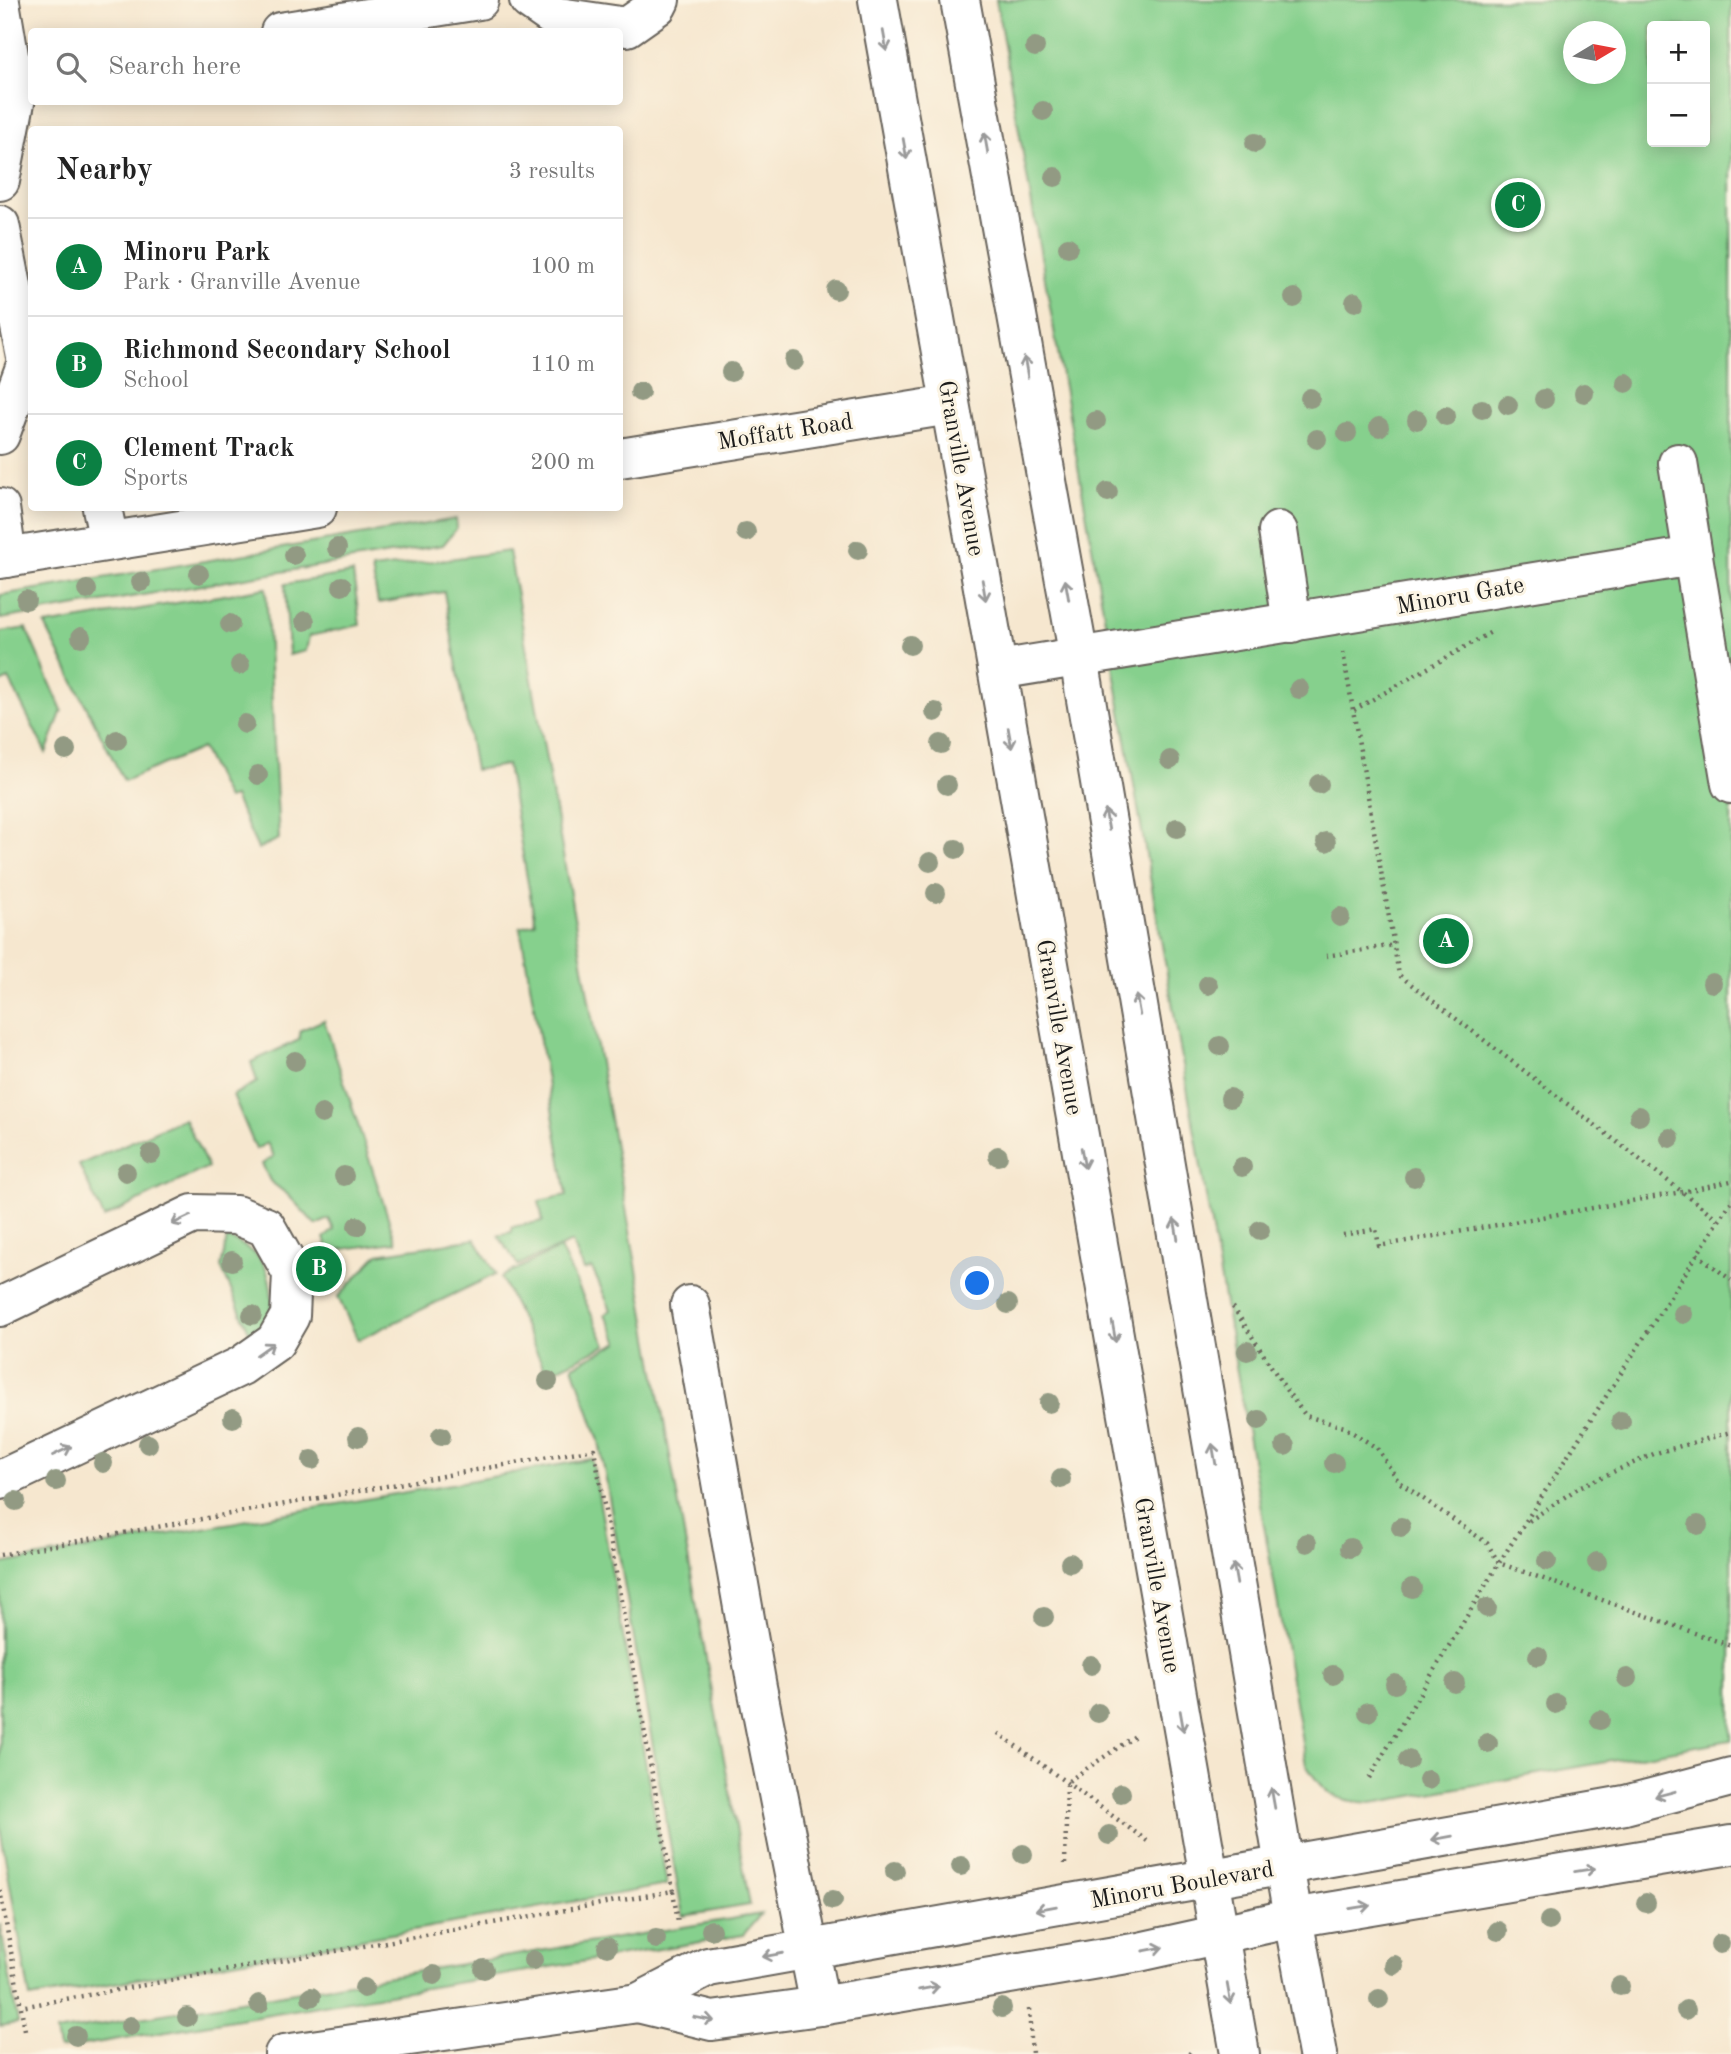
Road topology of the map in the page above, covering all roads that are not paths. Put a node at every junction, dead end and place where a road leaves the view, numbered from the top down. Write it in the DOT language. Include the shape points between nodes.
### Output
graph roads {
  1 [pos="479,0"];
  2 [pos="529,0"];
  3 [pos="660,0"];
  4 [pos="878,0"];
  5 [pos="960,0"];
  6 [pos="0,2"];
  7 [pos="305,28"];
  8 [pos="0,181"];
  9 [pos="0,225"];
  10 [pos="28,360"];
  11 [pos="28,367"];
  12 [pos="950,405"];
  13 [pos="0,435"];
  14 [pos="623,458"];
  15 [pos="1678,463"];
  16 [pos="0,508"];
  17 [pos="277,511"];
  18 [pos="106,524"];
  19 [pos="1278,531"];
  20 [pos="1693,555"];
  21 [pos="4,559"];
  22 [pos="1292,623"];
  23 [pos="1079,657"];
  24 [pos="998,670"];
  25 [pos="1731,784"];
  26 [pos="690,1305"];
  27 [pos="0,1307"];
  28 [pos="0,1480"];
  29 [pos="1731,1777"];
  30 [pos="1731,1845"];
  31 [pos="1284,1866"];
  32 [pos="1209,1879"];
  33 [pos="1293,1918"];
  34 [pos="1219,1934"];
  35 [pos="810,1949"];
  36 [pos="638,2003"];
  37 [pos="820,2006"];
  38 [pos="284,2054"];
  39 [pos="1240,2054"];
  40 [pos="1318,2054"];
  1 -- 7 [label="main road"];
  2 -- 3 [label="main road" via="552,16 627,27"];
  4 -- 12 [label="main road, Granville Avenue, one-way"];
  23 -- 5 [label="main road, one-way"];
  6 -- 8 [label="main road" via="16,97"];
  9 -- 10 [label="main road"];
  11 -- 13 [label="main road"];
  12 -- 14 [label="main road, Moffatt Road"];
  12 -- 24 [label="main road, Granville Avenue, one-way"];
  15 -- 20 [label="main road"];
  16 -- 21 [label="main road"];
  17 -- 18 [label="main road"];
  18 -- 21 [label="main road"];
  19 -- 22 [label="main road"];
  20 -- 22 [label="main road, Minoru Gate"];
  20 -- 25 [label="main road"];
  22 -- 23 [label="main road, Minoru Gate"];
  23 -- 24 [label="main road, Minoru Gate"];
  31 -- 23 [label="main road, one-way"];
  24 -- 32 [label="main road, Granville Avenue, one-way"];
  26 -- 35 [label="main road" via="757,1687"];
  28 -- 27 [label="main road, one-way" via="241,1366 275,1342 290,1316 292,1273 266,1227 236,1215 193,1214"];
  29 -- 31 [label="main road, Minoru Boulevard, one-way" via="1625,1805"];
  33 -- 30 [label="main road, Minoru Boulevard, one-way"];
  31 -- 32 [label="main road, Minoru Boulevard"];
  31 -- 33 [label="main road"];
  32 -- 34 [label="main road, Granville Avenue"];
  32 -- 35 [label="main road, Minoru Boulevard, one-way"];
  33 -- 34 [label="main road, Minoru Boulevard"];
  33 -- 40 [label="main road"];
  37 -- 34 [label="main road, Minoru Boulevard, one-way" via="1139,1952"];
  34 -- 39 [label="main road, Granville Avenue, one-way"];
  35 -- 36 [label="main road, Minoru Boulevard, one-way" via="708,1967"];
  35 -- 37 [label="main road"];
  36 -- 37 [label="main road, Minoru Boulevard, one-way" via="712,2021"];
  36 -- 38 [label="main road, Minoru Boulevard"];
}
